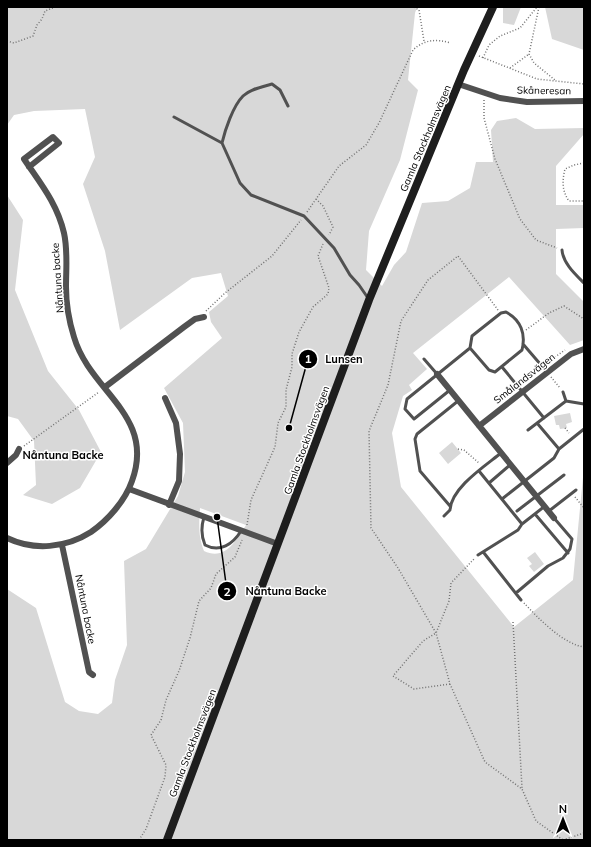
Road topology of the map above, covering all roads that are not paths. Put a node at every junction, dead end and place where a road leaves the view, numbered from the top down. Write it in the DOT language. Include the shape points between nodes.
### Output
graph roads {
  1 [pos="493,7"];
  2 [pos="458,84"];
  3 [pos="584,101"];
  4 [pos="288,106"];
  5 [pos="174,117"];
  6 [pos="222,143"];
  7 [pos="29,167"];
  8 [pos="562,250"];
  9 [pos="583,281"];
  10 [pos="369,300"];
  11 [pos="204,317"];
  12 [pos="523,344"];
  13 [pos="470,348"];
  14 [pos="584,349"];
  15 [pos="424,359"];
  16 [pos="502,367"];
  17 [pos="547,372"];
  18 [pos="437,374"];
  19 [pos="105,387"];
  20 [pos="450,390"];
  21 [pos="523,392"];
  22 [pos="563,392"];
  23 [pos="165,398"];
  24 [pos="458,401"];
  25 [pos="566,401"];
  26 [pos="584,404"];
  27 [pos="544,418"];
  28 [pos="537,423"];
  29 [pos="479,426"];
  30 [pos="584,429"];
  31 [pos="528,430"];
  32 [pos="19,449"];
  33 [pos="559,449"];
  34 [pos="501,453"];
  35 [pos="7,463"];
  36 [pos="511,465"];
  37 [pos="479,471"];
  38 [pos="564,474"];
  39 [pos="524,481"];
  40 [pos="489,483"];
  41 [pos="129,489"];
  42 [pos="576,490"];
  43 [pos="536,496"];
  44 [pos="502,499"];
  45 [pos="169,505"];
  46 [pos="450,506"];
  47 [pos="544,506"];
  48 [pos="518,511"];
  49 [pos="549,511"];
  50 [pos="535,514"];
  51 [pos="444,516"];
  52 [pos="204,517"];
  53 [pos="554,518"];
  54 [pos="522,524"];
  55 [pos="243,532"];
  56 [pos="7,538"];
  57 [pos="278,544"];
  58 [pos="62,545"];
  59 [pos="484,553"];
  60 [pos="568,553"];
  61 [pos="478,555"];
  62 [pos="516,593"];
  63 [pos="521,600"];
  64 [pos="93,675"];
  65 [pos="167,840"];
  1 -- 2 [label="main road, Gamla Stockholmsvägen"];
  2 -- 3 [label="street, Skåneresan" via="486,94 527,102"];
  2 -- 10 [label="main road, Gamla Stockholmsvägen"];
  4 -- 6 [label="lane" via="280,90 272,84 255,89 242,97 231,116"];
  5 -- 6 [label="lane"];
  6 -- 10 [label="lane" via="240,183 251,195 304,216 334,248"];
  7 -- 7 [label="street" via="59,143 53,137 24,159"];
  7 -- 19 [label="street, Nåntuna backe" via="51,197 64,233 68,266 68,308 75,339 86,365"];
  8 -- 9 [label="lane" via="563,257"];
  10 -- 57 [label="main road, Gamla Stockholmsvägen"];
  11 -- 19 [label="street" via="195,319"];
  12 -- 13 [label="lane" via="523,332 512,315 506,312 501,313 472,336"];
  12 -- 16 [label="lane" via="522,350"];
  12 -- 17 [label="lane"];
  13 -- 16 [label="lane" via="489,370 495,372"];
  13 -- 18 [label="lane"];
  14 -- 17 [label="street, Smålandsvägen" via="571,354"];
  15 -- 18 [label="lane"];
  16 -- 21 [label="lane"];
  17 -- 21 [label="street, Smålandsvägen"];
  18 -- 20 [label="street"];
  18 -- 20 [label="lane" via="408,399 405,410 414,419"];
  19 -- 41 [label="street, Nåntuna backe" via="120,406 135,433 138,466"];
  20 -- 24 [label="street"];
  21 -- 27 [label="lane"];
  21 -- 29 [label="street, Smålandsvägen"];
  22 -- 25 [label="lane"];
  23 -- 45 [label="street" via="176,423 180,454 179,481"];
  24 -- 29 [label="street"];
  24 -- 46 [label="lane" via="417,434 415,439 420,471"];
  25 -- 26 [label="lane"];
  25 -- 27 [label="lane"];
  27 -- 28 [label="lane"];
  28 -- 31 [label="lane"];
  28 -- 33 [label="lane"];
  29 -- 34 [label="street"];
  30 -- 33 [label="lane"];
  32 -- 35 [label="street"];
  33 -- 39 [label="lane" via="554,458"];
  34 -- 36 [label="street"];
  34 -- 37 [label="lane"];
  36 -- 39 [label="street"];
  36 -- 40 [label="lane"];
  37 -- 40 [label="lane"];
  37 -- 46 [label="lane" via="460,486"];
  38 -- 43 [label="lane"];
  39 -- 43 [label="street"];
  39 -- 44 [label="lane"];
  40 -- 44 [label="lane"];
  41 -- 45 [label="street"];
  41 -- 58 [label="street, Nåntuna backe" via="115,510 98,527"];
  42 -- 49 [label="lane"];
  43 -- 47 [label="street"];
  43 -- 48 [label="lane"];
  44 -- 54 [label="lane"];
  45 -- 52 [label="street"];
  46 -- 51 [label="lane" via="450,510"];
  47 -- 49 [label="street"];
  47 -- 50 [label="lane"];
  49 -- 53 [label="street"];
  50 -- 54 [label="lane"];
  50 -- 60 [label="lane"];
  52 -- 55 [label="street"];
  52 -- 55 [label="lane" via="202,538 205,545 214,549 221,549"];
  53 -- 60 [label="lane" via="572,539"];
  54 -- 59 [label="lane" via="518,530"];
  55 -- 57 [label="street"];
  56 -- 58 [label="street, Nåntuna backe" via="31,545"];
  57 -- 65 [label="main road, Gamla Stockholmsvägen"];
  58 -- 64 [label="street, Nåntuna backe" via="88,672"];
  59 -- 61 [label="lane"];
  59 -- 62 [label="lane"];
  60 -- 62 [label="lane"];
  62 -- 63 [label="lane"];
}
